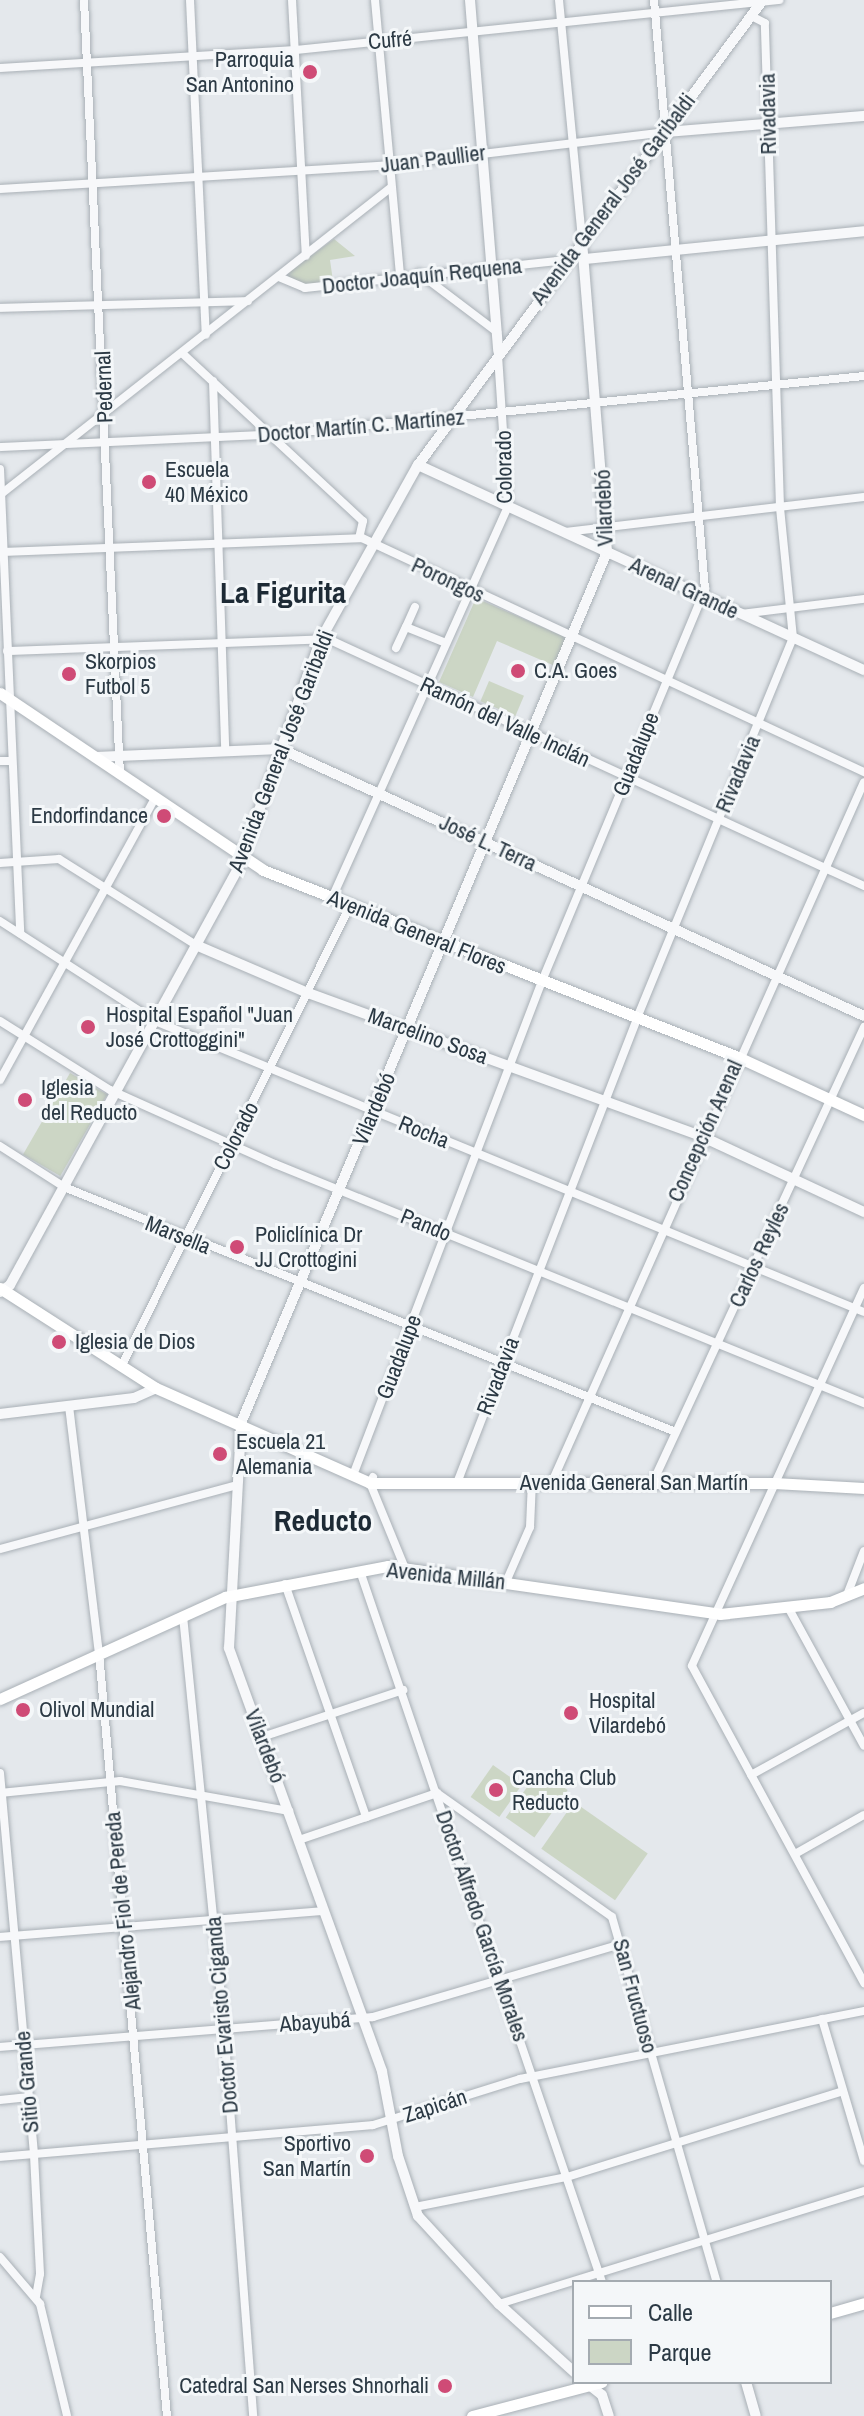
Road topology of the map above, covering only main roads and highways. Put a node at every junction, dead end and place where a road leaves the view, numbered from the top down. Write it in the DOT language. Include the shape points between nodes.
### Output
graph roads {
  1 [pos="4,696"];
  2 [pos="864,1115"];
  3 [pos="1,1290"];
  4 [pos="341,1468"];
  5 [pos="372,1480"];
  6 [pos="864,1488"];
  7 [pos="864,1588"];
  8 [pos="0,1699"];
  9 [pos="864,2303"];
  10 [pos="832,2312"];
  11 [pos="590,2384"];
  12 [pos="495,2414"];
  13 [pos="472,2416"];
  1 -- 2 [label="main road, Avenida General Flores" via="243,858 350,906 738,1057"];
  3 -- 4 [label="main road, Avenida General San Martín" via="156,1388"];
  4 -- 5 [label="main road, Avenida General San Martín"];
  4 -- 5 [label="main road, Avenida General San Martín"];
  5 -- 6 [label="main road, Avenida General San Martín"];
  7 -- 8 [label="main road, Avenida Millán" via="788,1607 713,1613 404,1566 360,1571 234,1595"];
  9 -- 10 [label="main road"];
  11 -- 12 [label="main road"];
  12 -- 13 [label="main road"];
}
